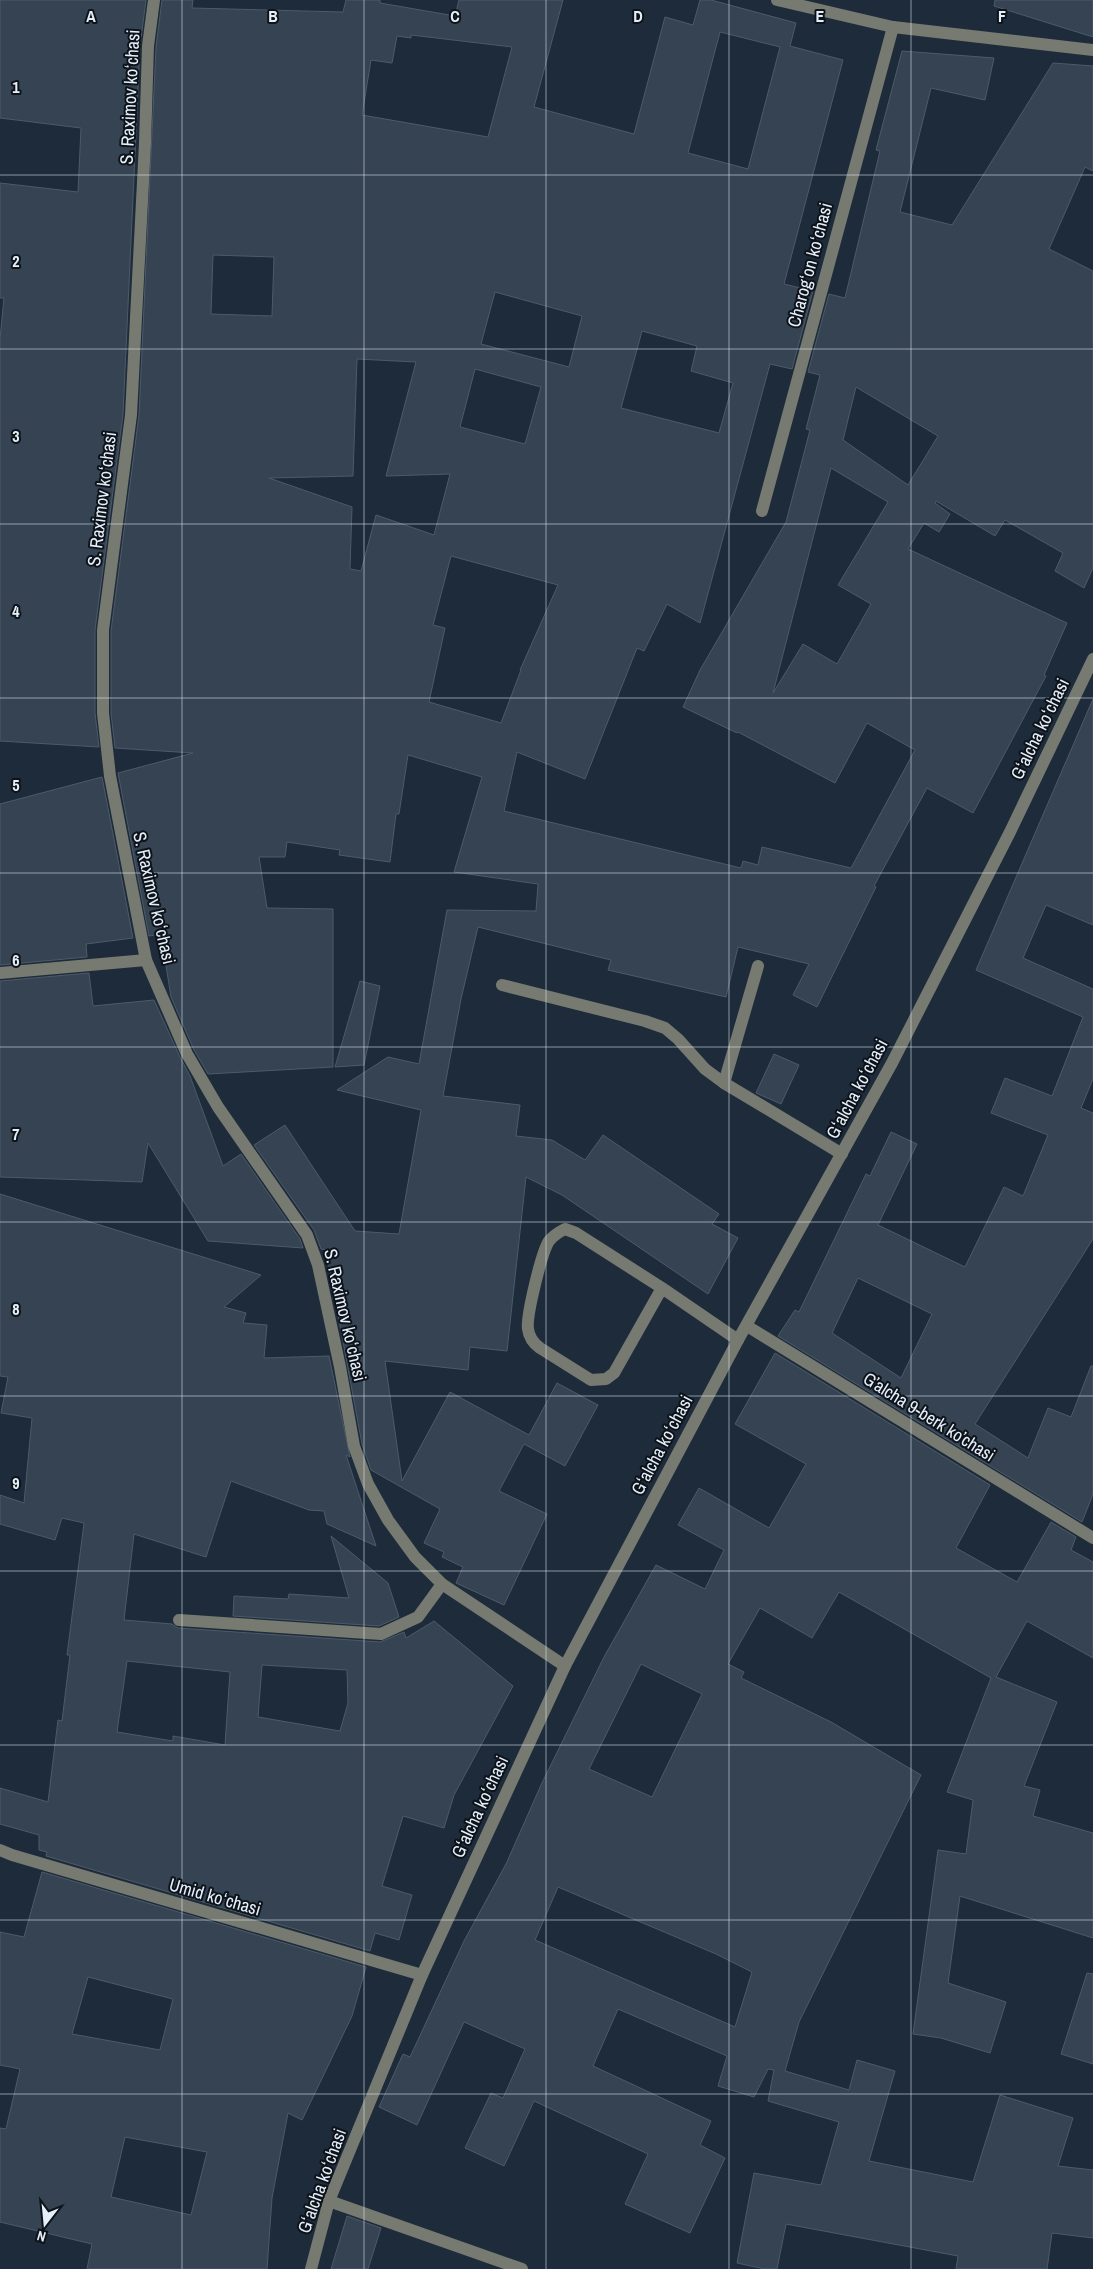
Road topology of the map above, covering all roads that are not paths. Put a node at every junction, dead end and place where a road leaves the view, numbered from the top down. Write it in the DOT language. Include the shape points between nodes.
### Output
graph roads {
  1 [pos="154,0"];
  2 [pos="777,0"];
  3 [pos="893,27"];
  4 [pos="1093,50"];
  5 [pos="762,511"];
  6 [pos="1093,659"];
  7 [pos="146,960"];
  8 [pos="758,966"];
  9 [pos="0,973"];
  10 [pos="502,985"];
  11 [pos="724,1083"];
  12 [pos="842,1154"];
  13 [pos="662,1288"];
  14 [pos="747,1326"];
  15 [pos="738,1340"];
  16 [pos="1093,1538"];
  17 [pos="442,1584"];
  18 [pos="179,1620"];
  19 [pos="565,1666"];
  20 [pos="0,1850"];
  21 [pos="422,1976"];
  22 [pos="329,2201"];
  23 [pos="311,2269"];
  24 [pos="522,2269"];
  1 -- 7 [label="street, S. Raximov koʻchasi" via="148,46 131,415 103,630 103,713 110,776"];
  2 -- 3 [label="street"];
  3 -- 4 [label="street"];
  3 -- 5 [label="street, Charogʻon koʻchasi"];
  6 -- 12 [label="street, Gʻalcha koʻchasi" via="1006,841"];
  7 -- 9 [label="street"];
  7 -- 17 [label="street, S. Raximov koʻchasi" via="187,1054 209,1092 307,1235 318,1265 354,1446 368,1484 393,1528 415,1557"];
  8 -- 11 [label="street"];
  10 -- 11 [label="street" via="665,1028 705,1069"];
  11 -- 12 [label="street"];
  12 -- 14 [label="street, Gʻalcha koʻchasi"];
  13 -- 13 [label="street" via="565,1229 549,1242 544,1252 528,1317 528,1330 533,1342 591,1380 606,1378 614,1373"];
  13 -- 15 [label="street"];
  14 -- 15 [label="street, Gʻalcha koʻchasi"];
  14 -- 16 [label="street, Gʼalcha 9-berk koʼchasi"];
  15 -- 19 [label="street, Gʻalcha koʻchasi"];
  17 -- 18 [label="street" via="418,1617 381,1634"];
  17 -- 19 [label="street, S. Raximov koʻchasi"];
  19 -- 21 [label="street, Gʻalcha koʻchasi"];
  20 -- 21 [label="street, Umid koʻchasi"];
  21 -- 22 [label="street, Gʻalcha koʻchasi"];
  22 -- 23 [label="street, Gʻalcha koʻchasi"];
  22 -- 24 [label="street"];
}
